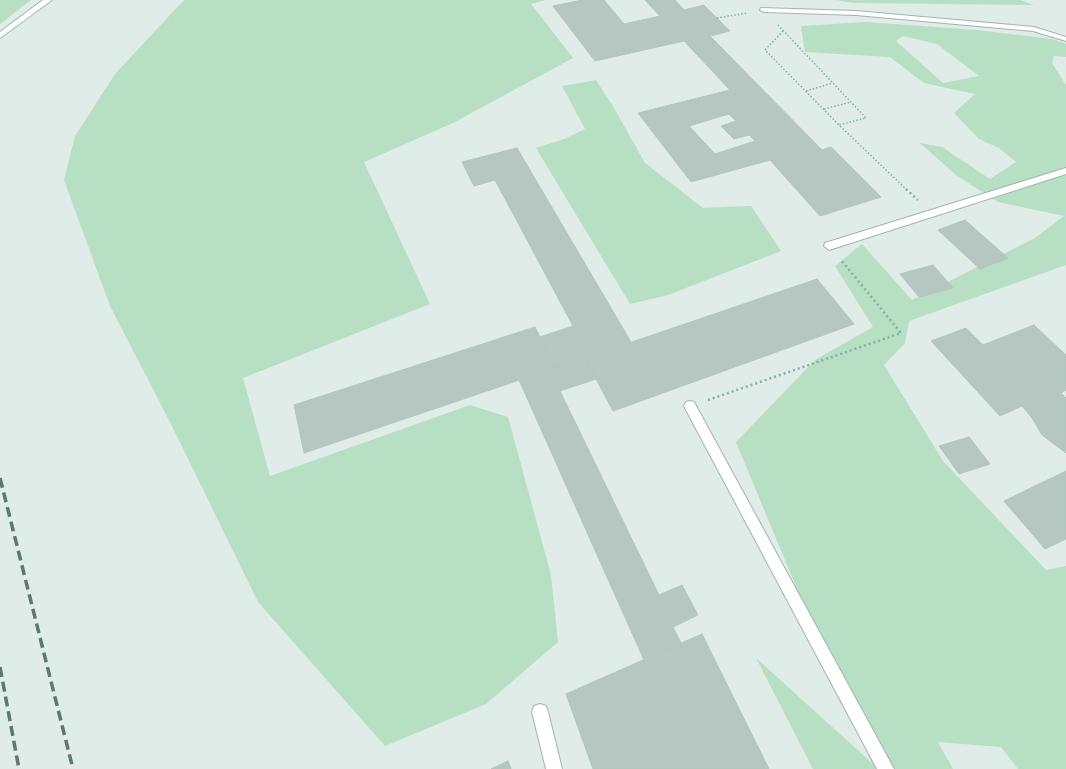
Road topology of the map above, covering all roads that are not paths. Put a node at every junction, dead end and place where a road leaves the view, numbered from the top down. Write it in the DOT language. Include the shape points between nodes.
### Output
graph roads {
  1 [pos="48,0"];
  2 [pos="764,10"];
  3 [pos="0,36"];
  4 [pos="1066,39"];
  5 [pos="1066,171"];
  6 [pos="829,246"];
  7 [pos="690,406"];
  8 [pos="540,712"];
  9 [pos="554,769"];
  10 [pos="886,769"];
  1 -- 3 [label="main road"];
  2 -- 4 [label="main road" via="856,13 1034,29"];
  5 -- 6 [label="main road"];
  7 -- 10 [label="main road"];
  8 -- 9 [label="main road"];
}
